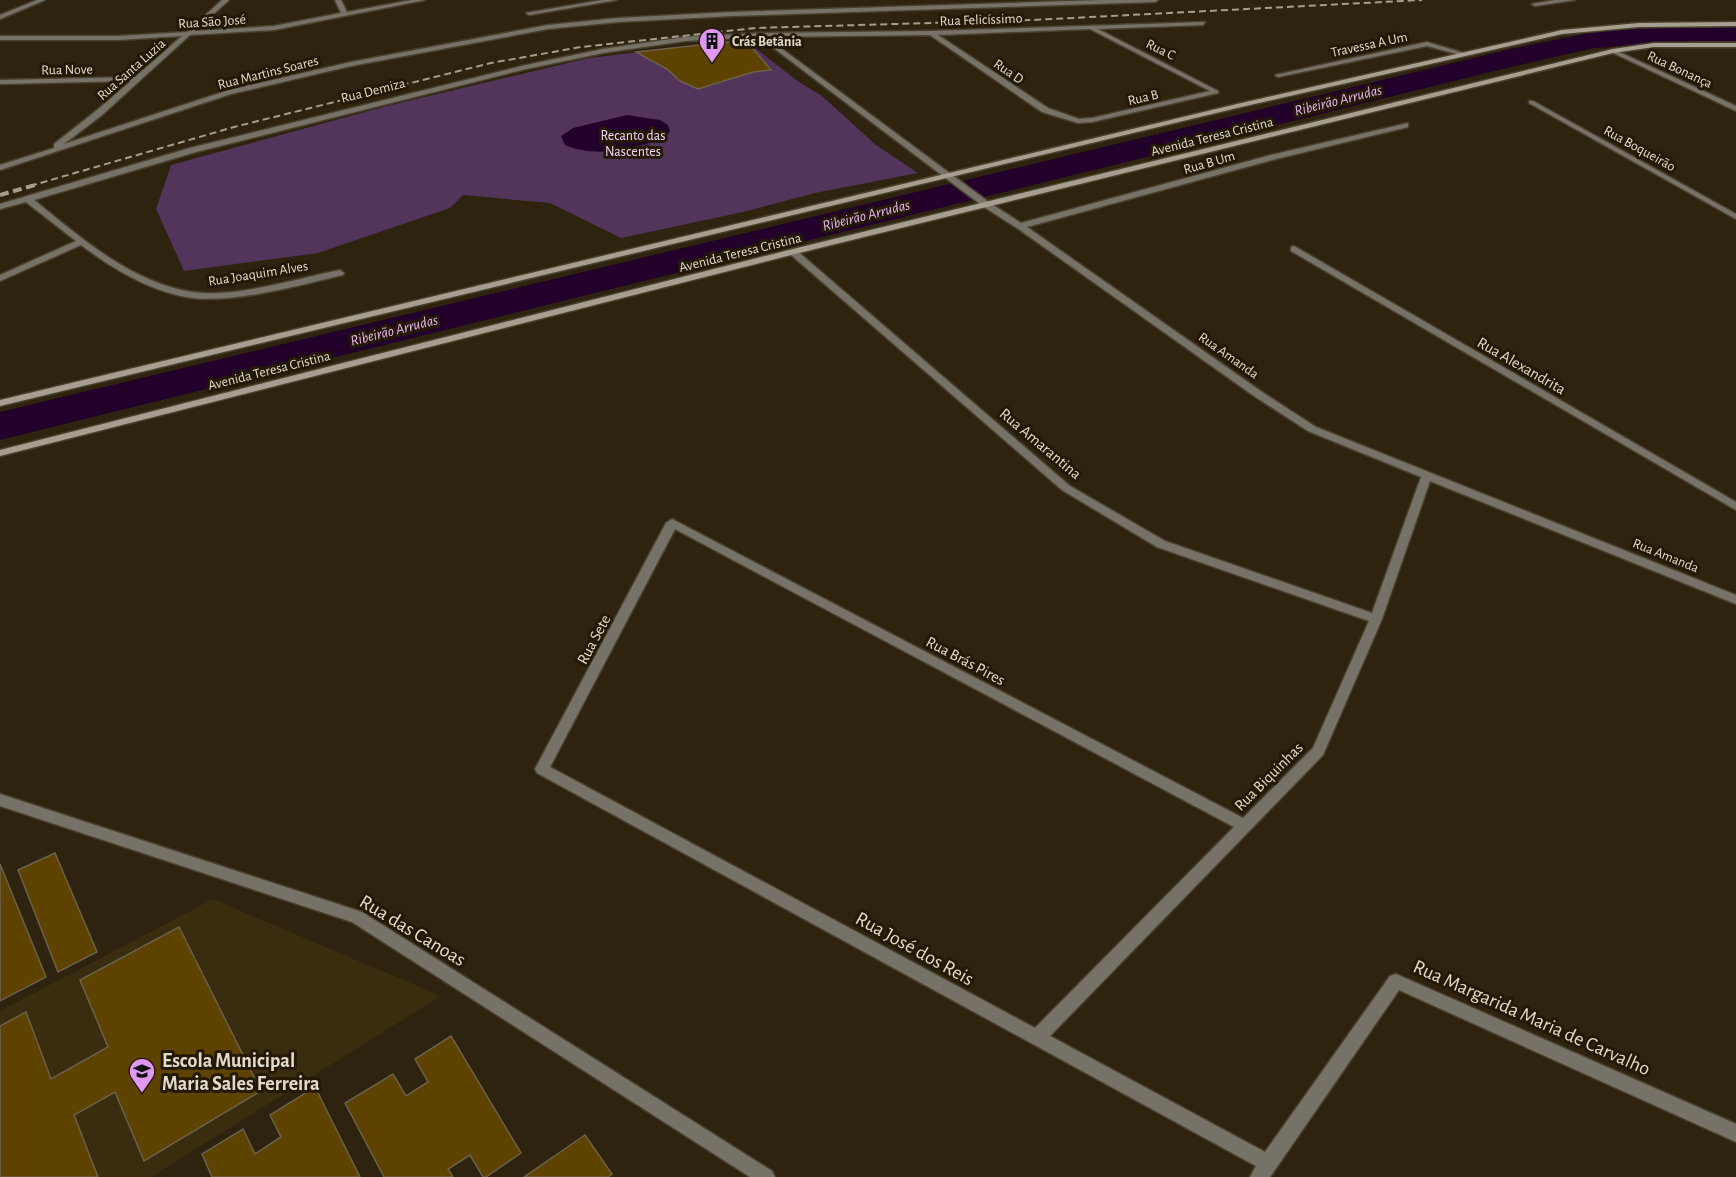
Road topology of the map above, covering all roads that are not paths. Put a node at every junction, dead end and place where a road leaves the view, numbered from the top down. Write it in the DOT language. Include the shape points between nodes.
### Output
graph roads {
  1 [pos="42,0"];
  2 [pos="226,0"];
  3 [pos="338,0"];
  4 [pos="422,0"];
  5 [pos="614,0"];
  6 [pos="889,0"];
  7 [pos="1155,0"];
  8 [pos="1572,0"];
  9 [pos="597,1"];
  10 [pos="1535,4"];
  11 [pos="27,6"];
  12 [pos="0,7"];
  13 [pos="894,7"];
  14 [pos="529,13"];
  15 [pos="345,15"];
  16 [pos="0,17"];
  17 [pos="1203,23"];
  18 [pos="1736,24"];
  19 [pos="1089,27"];
  20 [pos="931,33"];
  21 [pos="188,35"];
  22 [pos="760,35"];
  23 [pos="0,38"];
  24 [pos="1736,45"];
  25 [pos="1613,51"];
  26 [pos="1464,54"];
  27 [pos="1278,75"];
  28 [pos="135,79"];
  29 [pos="0,82"];
  30 [pos="1213,93"];
  31 [pos="1531,102"];
  32 [pos="1736,109"];
  33 [pos="1078,121"];
  34 [pos="1405,125"];
  35 [pos="48,153"];
  36 [pos="0,168"];
  37 [pos="946,177"];
  38 [pos="28,199"];
  39 [pos="987,205"];
  40 [pos="0,207"];
  41 [pos="1736,217"];
  42 [pos="1020,226"];
  43 [pos="80,242"];
  44 [pos="1294,249"];
  45 [pos="793,252"];
  46 [pos="340,273"];
  47 [pos="0,278"];
  48 [pos="0,404"];
  49 [pos="0,453"];
  50 [pos="1426,477"];
  51 [pos="1736,507"];
  52 [pos="672,523"];
  53 [pos="1736,600"];
  54 [pos="1376,618"];
  55 [pos="542,769"];
  56 [pos="0,800"];
  57 [pos="1245,826"];
  58 [pos="1037,1038"];
  59 [pos="1736,1132"];
  60 [pos="1263,1170"];
  61 [pos="766,1177"];
  1 -- 11 [label="street"];
  2 -- 21 [label="street, Rua Santa Luzia"];
  3 -- 15 [label="street"];
  4 -- 15 [label="street, Rua São José"];
  5 -- 9 [label="street"];
  6 -- 13 [label="street"];
  7 -- 13 [label="street, Rua Martins Soares" via="969,8"];
  8 -- 10 [label="street"];
  9 -- 14 [label="street"];
  11 -- 12 [label="street"];
  11 -- 16 [label="street"];
  13 -- 35 [label="street, Rua Martins Soares" via="548,27 351,64 229,92"];
  15 -- 21 [label="street, Rua São José" via="274,28"];
  17 -- 19 [label="street, Rua Felicíssimo"];
  18 -- 26 [label="main road, Avenida Teresa Cristina" via="1639,25 1562,32"];
  19 -- 20 [label="street, Rua Felicíssimo"];
  19 -- 30 [label="street, Rua C" via="1215,89"];
  20 -- 22 [label="street, Rua Felicíssimo"];
  20 -- 33 [label="street, Rua D" via="1045,110"];
  21 -- 23 [label="street, Rua São José"];
  21 -- 28 [label="street, Rua Santa Luzia"];
  22 -- 37 [label="street, Rua Amanda"];
  22 -- 38 [label="street, Rua Demiza" via="686,39 526,67 203,147"];
  24 -- 25 [label="main road, Avenida Teresa Cristina" via="1654,45"];
  25 -- 32 [label="street, Rua Bonança"];
  25 -- 39 [label="main road, Avenida Teresa Cristina"];
  26 -- 27 [label="street, Travessa A Um" via="1427,44"];
  26 -- 37 [label="main road, Avenida Teresa Cristina"];
  28 -- 29 [label="street, Rua Nove"];
  28 -- 35 [label="street, Rua Santa Luzia"];
  30 -- 33 [label="street, Rua B"];
  31 -- 41 [label="street, Rua Boqueirão"];
  34 -- 42 [label="street, Rua B Um"];
  35 -- 36 [label="street, Rua Martins Soares"];
  37 -- 39 [label="street, Rua Amanda"];
  37 -- 48 [label="main road, Avenida Teresa Cristina"];
  38 -- 40 [label="street, Rua Demiza"];
  38 -- 43 [label="street, Rua Joaquim Alves"];
  39 -- 42 [label="street, Rua Amanda"];
  39 -- 45 [label="main road, Avenida Teresa Cristina"];
  42 -- 50 [label="street, Rua Amanda" via="1312,429"];
  43 -- 46 [label="street, Rua Joaquim Alves" via="159,288 190,295 216,296"];
  43 -- 47 [label="street"];
  44 -- 51 [label="street, Rua Alexandrita"];
  45 -- 49 [label="main road, Avenida Teresa Cristina"];
  45 -- 54 [label="street, Rua Amarantina" via="1066,488 1161,544"];
  50 -- 53 [label="street, Rua Amanda"];
  50 -- 54 [label="street, Rua Biquinhas"];
  52 -- 55 [label="street, Rua Sete"];
  52 -- 57 [label="street, Rua Brás Pires"];
  54 -- 57 [label="street, Rua Biquinhas" via="1318,751"];
  55 -- 58 [label="street, Rua José dos Reis"];
  56 -- 61 [label="street, Rua das Canoas" via="357,916"];
  57 -- 58 [label="street, Rua Biquinhas"];
  58 -- 60 [label="street, Rua José dos Reis"];
  59 -- 60 [label="street, Rua Margarida Maria de Carvalho" via="1396,981"];
}
